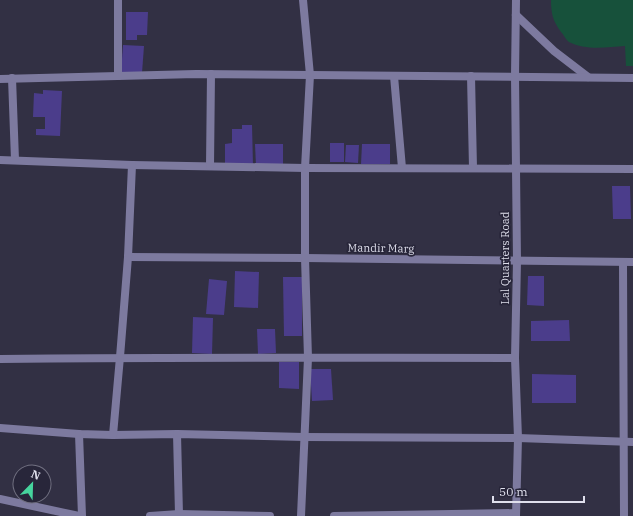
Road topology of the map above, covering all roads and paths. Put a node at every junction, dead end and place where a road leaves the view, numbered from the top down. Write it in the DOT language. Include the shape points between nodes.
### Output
graph roads {
  1 [pos="118,0"];
  2 [pos="303,0"];
  3 [pos="516,0"];
  4 [pos="516,15"];
  5 [pos="211,74"];
  6 [pos="310,75"];
  7 [pos="118,76"];
  8 [pos="394,76"];
  9 [pos="471,76"];
  10 [pos="515,76"];
  11 [pos="588,77"];
  12 [pos="12,78"];
  13 [pos="633,78"];
  14 [pos="0,79"];
  15 [pos="0,160"];
  16 [pos="15,160"];
  17 [pos="132,164"];
  18 [pos="210,166"];
  19 [pos="305,168"];
  20 [pos="402,168"];
  21 [pos="473,168"];
  22 [pos="516,168"];
  23 [pos="633,169"];
  24 [pos="128,257"];
  25 [pos="305,258"];
  26 [pos="518,261"];
  27 [pos="623,262"];
  28 [pos="633,262"];
  29 [pos="120,357"];
  30 [pos="308,358"];
  31 [pos="515,358"];
  32 [pos="0,359"];
  33 [pos="0,428"];
  34 [pos="79,434"];
  35 [pos="177,434"];
  36 [pos="113,435"];
  37 [pos="304,437"];
  38 [pos="518,438"];
  39 [pos="624,442"];
  40 [pos="633,442"];
  41 [pos="0,499"];
  42 [pos="178,514"];
  43 [pos="516,514"];
  44 [pos="79,516"];
  45 [pos="82,516"];
  46 [pos="150,516"];
  47 [pos="270,516"];
  48 [pos="301,516"];
  49 [pos="334,516"];
  50 [pos="624,516"];
  1 -- 7 [label="street"];
  2 -- 6 [label="street"];
  3 -- 4 [label="street, Lal Quarters Road"];
  4 -- 10 [label="street, Lal Quarters Road"];
  4 -- 11 [label="street" via="554,51"];
  5 -- 6 [label="street"];
  5 -- 7 [label="street"];
  5 -- 18 [label="street"];
  6 -- 8 [label="street"];
  6 -- 19 [label="street"];
  7 -- 12 [label="street"];
  8 -- 9 [label="street"];
  8 -- 20 [label="street"];
  9 -- 10 [label="street"];
  9 -- 21 [label="street"];
  10 -- 11 [label="street"];
  10 -- 22 [label="street, Lal Quarters Road"];
  11 -- 13 [label="street"];
  12 -- 14 [label="street"];
  12 -- 16 [label="street"];
  15 -- 16 [label="street"];
  16 -- 17 [label="street"];
  17 -- 18 [label="street"];
  17 -- 24 [label="street"];
  18 -- 19 [label="street"];
  19 -- 20 [label="street"];
  19 -- 25 [label="street"];
  20 -- 21 [label="street"];
  21 -- 22 [label="street"];
  22 -- 23 [label="street"];
  22 -- 26 [label="street, Lal Quarters Road"];
  24 -- 25 [label="street, Mandir Marg"];
  24 -- 29 [label="street"];
  25 -- 26 [label="street, Mandir Marg"];
  25 -- 30 [label="street"];
  26 -- 27 [label="street, Mandir Marg"];
  26 -- 31 [label="street, Lal Quarters Road"];
  27 -- 28 [label="street, Mandir Marg"];
  27 -- 39 [label="street"];
  29 -- 30 [label="street"];
  29 -- 32 [label="street"];
  29 -- 36 [label="street"];
  30 -- 31 [label="street"];
  30 -- 37 [label="street"];
  31 -- 38 [label="street, Lal Quarters Road"];
  33 -- 34 [label="street"];
  34 -- 36 [label="street"];
  34 -- 45 [label="street"];
  35 -- 36 [label="street"];
  35 -- 37 [label="street"];
  35 -- 42 [label="street"];
  37 -- 38 [label="street"];
  37 -- 48 [label="street"];
  38 -- 39 [label="street"];
  38 -- 43 [label="street, Lal Quarters Road"];
  39 -- 40 [label="street"];
  39 -- 50 [label="street"];
  41 -- 44 [label="street"];
  42 -- 46 [label="street"];
  42 -- 47 [label="street"];
  43 -- 49 [label="street"];
}
